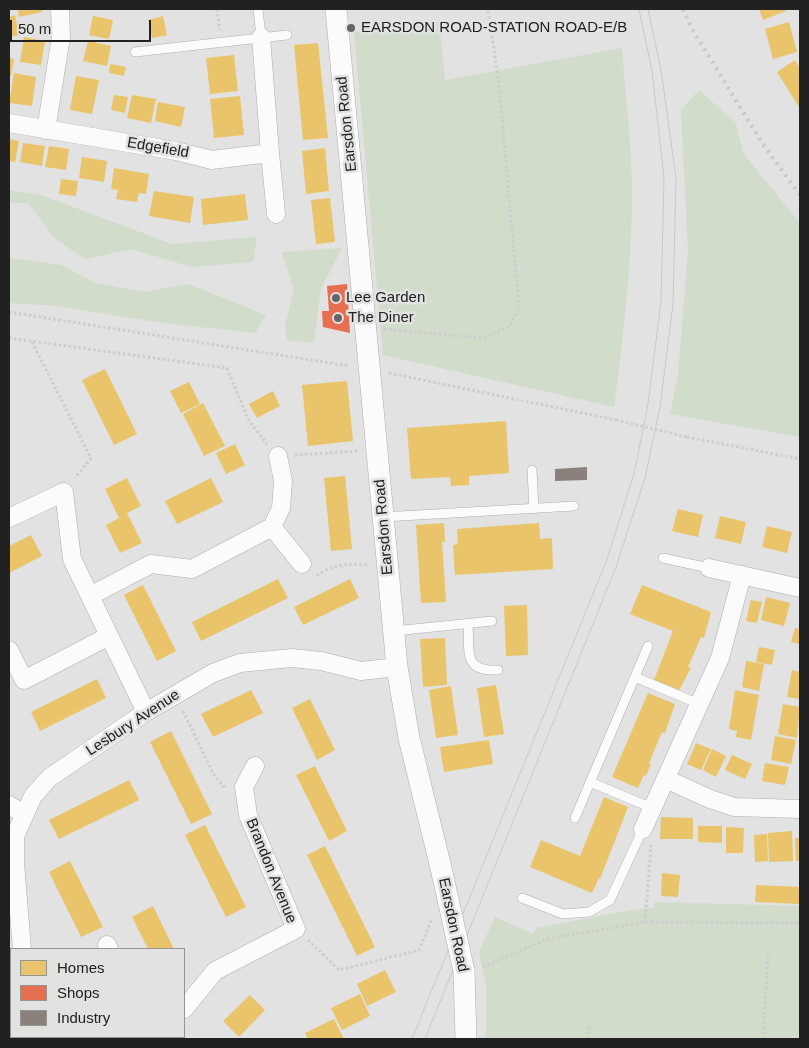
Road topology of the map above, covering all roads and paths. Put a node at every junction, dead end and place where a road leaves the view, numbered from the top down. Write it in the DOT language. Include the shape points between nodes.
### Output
graph roads {
  1 [pos="60,9"];
  2 [pos="217,9"];
  3 [pos="258,9"];
  4 [pos="336,9"];
  5 [pos="488,9"];
  6 [pos="287,34"];
  7 [pos="261,37"];
  8 [pos="221,42"];
  9 [pos="135,52"];
  10 [pos="9,123"];
  11 [pos="46,130"];
  12 [pos="270,153"];
  13 [pos="276,214"];
  14 [pos="9,312"];
  15 [pos="366,327"];
  16 [pos="9,338"];
  17 [pos="32,341"];
  18 [pos="370,369"];
  19 [pos="377,450"];
  20 [pos="278,456"];
  21 [pos="800,459"];
  22 [pos="532,470"];
  23 [pos="64,492"];
  24 [pos="574,506"];
  25 [pos="534,508"];
  26 [pos="383,517"];
  27 [pos="9,518"];
  28 [pos="272,527"];
  29 [pos="663,558"];
  30 [pos="302,564"];
  31 [pos="388,566"];
  32 [pos="708,568"];
  33 [pos="742,575"];
  34 [pos="800,588"];
  35 [pos="90,596"];
  36 [pos="492,621"];
  37 [pos="468,624"];
  38 [pos="394,631"];
  39 [pos="109,636"];
  40 [pos="648,646"];
  41 [pos="9,650"];
  42 [pos="397,666"];
  43 [pos="498,670"];
  44 [pos="635,677"];
  45 [pos="175,695"];
  46 [pos="699,704"];
  47 [pos="146,712"];
  48 [pos="255,766"];
  49 [pos="666,779"];
  50 [pos="590,782"];
  51 [pos="9,805"];
  52 [pos="652,808"];
  53 [pos="800,809"];
  54 [pos="24,814"];
  55 [pos="248,815"];
  56 [pos="575,818"];
  57 [pos="643,829"];
  58 [pos="522,898"];
  59 [pos="645,922"];
  60 [pos="800,923"];
  61 [pos="296,929"];
  62 [pos="22,948"];
  63 [pos="419,950"];
  64 [pos="768,954"];
  65 [pos="470,970"];
  66 [pos="185,1008"];
  67 [pos="589,1024"];
  68 [pos="466,1039"];
  69 [pos="589,1039"];
  70 [pos="763,1039"];
  1 -- 11 [label="street" via="61,37"];
  2 -- 8 [label="path"];
  3 -- 7 [label="lane"];
  4 -- 15 [label="street, Earsdon Road"];
  5 -- 15 [label="path" via="499,84 519,308 509,327 482,338"];
  6 -- 7 [label="lane"];
  7 -- 8 [label="lane"];
  7 -- 12 [label="street"];
  8 -- 9 [label="lane"];
  10 -- 11 [label="street, Edgefield"];
  11 -- 12 [label="street, Edgefield" via="176,150 212,160"];
  12 -- 13 [label="street"];
  14 -- 18 [label="path"];
  15 -- 18 [label="street, Earsdon Road"];
  16 -- 17 [label="path"];
  17 -- 20 [label="path" via="227,368 249,421"];
  17 -- 23 [label="path" via="91,458"];
  18 -- 19 [label="street, Earsdon Road"];
  18 -- 21 [label="path, bridge"];
  19 -- 20 [label="path"];
  19 -- 26 [label="street, Earsdon Road"];
  20 -- 28 [label="street" via="283,481 281,508"];
  22 -- 25 [label="lane"];
  23 -- 27 [label="street"];
  23 -- 35 [label="street" via="72,559"];
  24 -- 25 [label="lane"];
  25 -- 26 [label="lane"];
  26 -- 31 [label="street, Earsdon Road"];
  28 -- 30 [label="street"];
  28 -- 35 [label="street" via="192,569 150,564"];
  29 -- 32 [label="lane"];
  30 -- 31 [label="path" via="317,576 325,569 349,563"];
  31 -- 38 [label="street, Earsdon Road"];
  32 -- 33 [label="street"];
  33 -- 34 [label="street"];
  33 -- 46 [label="street" via="720,658"];
  35 -- 39 [label="street"];
  36 -- 37 [label="lane"];
  37 -- 38 [label="lane"];
  37 -- 43 [label="lane" via="471,662 483,671"];
  38 -- 42 [label="street, Earsdon Road"];
  39 -- 41 [label="street" via="24,680"];
  39 -- 47 [label="street"];
  40 -- 44 [label="lane"];
  42 -- 45 [label="street, Lesbury Avenue" via="362,670 292,658 240,663 213,673"];
  42 -- 65 [label="street, Earsdon Road, bridge" via="408,738"];
  44 -- 46 [label="lane"];
  44 -- 50 [label="lane"];
  45 -- 47 [label="street, Lesbury Avenue"];
  45 -- 55 [label="path" via="214,775"];
  46 -- 49 [label="street"];
  47 -- 54 [label="street, Lesbury Avenue" via="49,778"];
  48 -- 55 [label="street, Brandon Avenue" via="244,787"];
  49 -- 52 [label="street"];
  49 -- 53 [label="street" via="734,807"];
  50 -- 52 [label="lane"];
  50 -- 56 [label="lane"];
  51 -- 54 [label="street"];
  52 -- 57 [label="street"];
  54 -- 62 [label="street, Lesbury Avenue" via="15,836 14,863"];
  55 -- 61 [label="street, Brandon Avenue"];
  57 -- 58 [label="lane" via="610,900 589,912 563,914"];
  57 -- 59 [label="path" via="652,833"];
  59 -- 60 [label="path"];
  59 -- 65 [label="path" via="547,939"];
  61 -- 63 [label="path" via="339,970"];
  61 -- 66 [label="street, Brandon Avenue" via="215,970"];
  64 -- 70 [label="path"];
  65 -- 68 [label="street, Earsdon Road"];
  67 -- 69 [label="path"];
}
